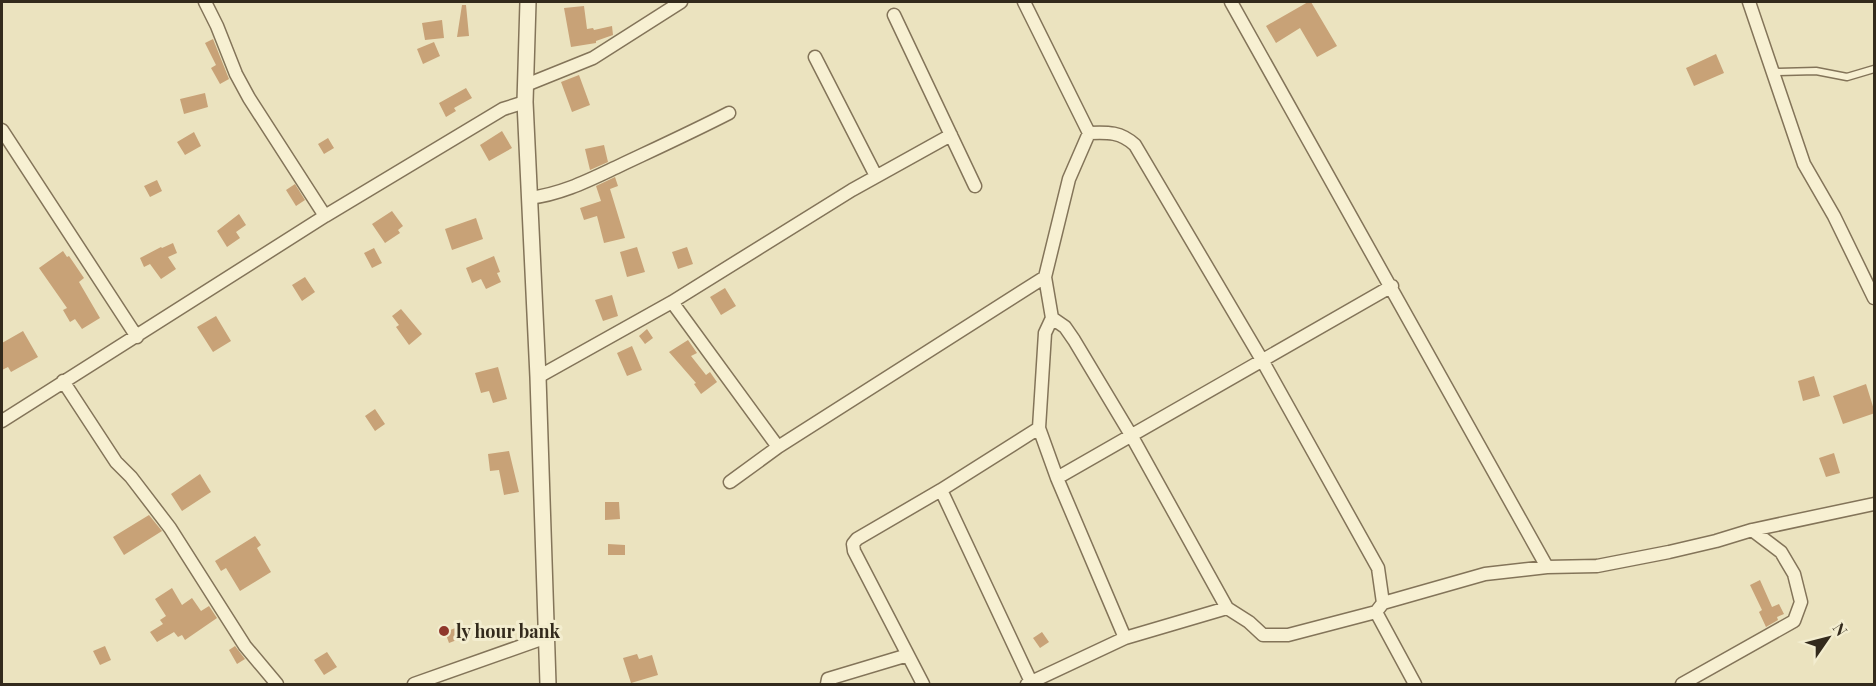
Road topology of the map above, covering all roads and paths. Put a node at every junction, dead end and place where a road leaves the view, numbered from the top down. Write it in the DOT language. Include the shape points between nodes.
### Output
graph roads {
  1 [pos="205,2"];
  2 [pos="528,2"];
  3 [pos="681,2"];
  4 [pos="1024,2"];
  5 [pos="1231,2"];
  6 [pos="1749,2"];
  7 [pos="894,15"];
  8 [pos="815,57"];
  9 [pos="1875,69"];
  10 [pos="1773,72"];
  11 [pos="526,85"];
  12 [pos="525,102"];
  13 [pos="729,112"];
  14 [pos="2,130"];
  15 [pos="1089,133"];
  16 [pos="951,135"];
  17 [pos="876,176"];
  18 [pos="975,186"];
  19 [pos="536,197"];
  20 [pos="325,216"];
  21 [pos="1045,278"];
  22 [pos="1392,286"];
  23 [pos="1875,298"];
  24 [pos="672,302"];
  25 [pos="1052,318"];
  26 [pos="136,337"];
  27 [pos="1262,360"];
  28 [pos="537,377"];
  29 [pos="63,381"];
  30 [pos="2,421"];
  31 [pos="1039,428"];
  32 [pos="1131,435"];
  33 [pos="778,447"];
  34 [pos="1058,478"];
  35 [pos="730,482"];
  36 [pos="940,490"];
  37 [pos="1875,504"];
  38 [pos="1752,530"];
  39 [pos="1547,567"];
  40 [pos="1379,607"];
  41 [pos="1227,608"];
  42 [pos="547,637"];
  43 [pos="1125,638"];
  44 [pos="908,654"];
  45 [pos="277,684"];
  46 [pos="414,684"];
  47 [pos="548,684"];
  48 [pos="827,684"];
  49 [pos="923,684"];
  50 [pos="1030,684"];
  51 [pos="1415,684"];
  52 [pos="1683,684"];
  1 -- 20 [label="street" via="245,91"];
  2 -- 11 [label="street"];
  3 -- 11 [label="street" via="592,58"];
  4 -- 15 [label="street"];
  5 -- 22 [label="street"];
  6 -- 10 [label="street"];
  7 -- 16 [label="street"];
  8 -- 17 [label="street"];
  9 -- 10 [label="lane" via="1847,77 1816,71"];
  10 -- 23 [label="street" via="1804,164"];
  11 -- 12 [label="street"];
  12 -- 19 [label="street"];
  12 -- 20 [label="street" via="503,109"];
  13 -- 19 [label="street" via="578,186"];
  14 -- 26 [label="street"];
  15 -- 21 [label="street" via="1069,179"];
  15 -- 27 [label="street" via="1113,132 1135,145"];
  16 -- 17 [label="street"];
  16 -- 18 [label="street"];
  17 -- 24 [label="street"];
  19 -- 28 [label="street"];
  20 -- 26 [label="street"];
  21 -- 25 [label="street"];
  21 -- 33 [label="street"];
  22 -- 27 [label="street"];
  22 -- 39 [label="street"];
  24 -- 28 [label="street"];
  24 -- 33 [label="street"];
  25 -- 31 [label="street" via="1045,333"];
  25 -- 32 [label="street" via="1074,340"];
  26 -- 29 [label="street"];
  27 -- 32 [label="street"];
  27 -- 40 [label="street" via="1378,568"];
  28 -- 42 [label="street"];
  29 -- 30 [label="street"];
  29 -- 45 [label="street" via="116,462 170,528 245,646"];
  31 -- 34 [label="street"];
  31 -- 36 [label="street"];
  32 -- 34 [label="street"];
  32 -- 41 [label="street"];
  33 -- 35 [label="street"];
  34 -- 43 [label="street"];
  36 -- 44 [label="street" via="853,544"];
  36 -- 50 [label="street"];
  37 -- 38 [label="street"];
  38 -- 39 [label="street" via="1597,566"];
  38 -- 52 [label="street" via="1781,552 1794,573 1801,602 1794,621"];
  39 -- 40 [label="street" via="1485,574"];
  40 -- 41 [label="street" via="1288,634 1263,635"];
  40 -- 51 [label="street"];
  41 -- 43 [label="street"];
  42 -- 46 [label="street"];
  42 -- 47 [label="street"];
  43 -- 50 [label="street"];
  44 -- 48 [label="street" via="844,674"];
  44 -- 49 [label="street"];
}
